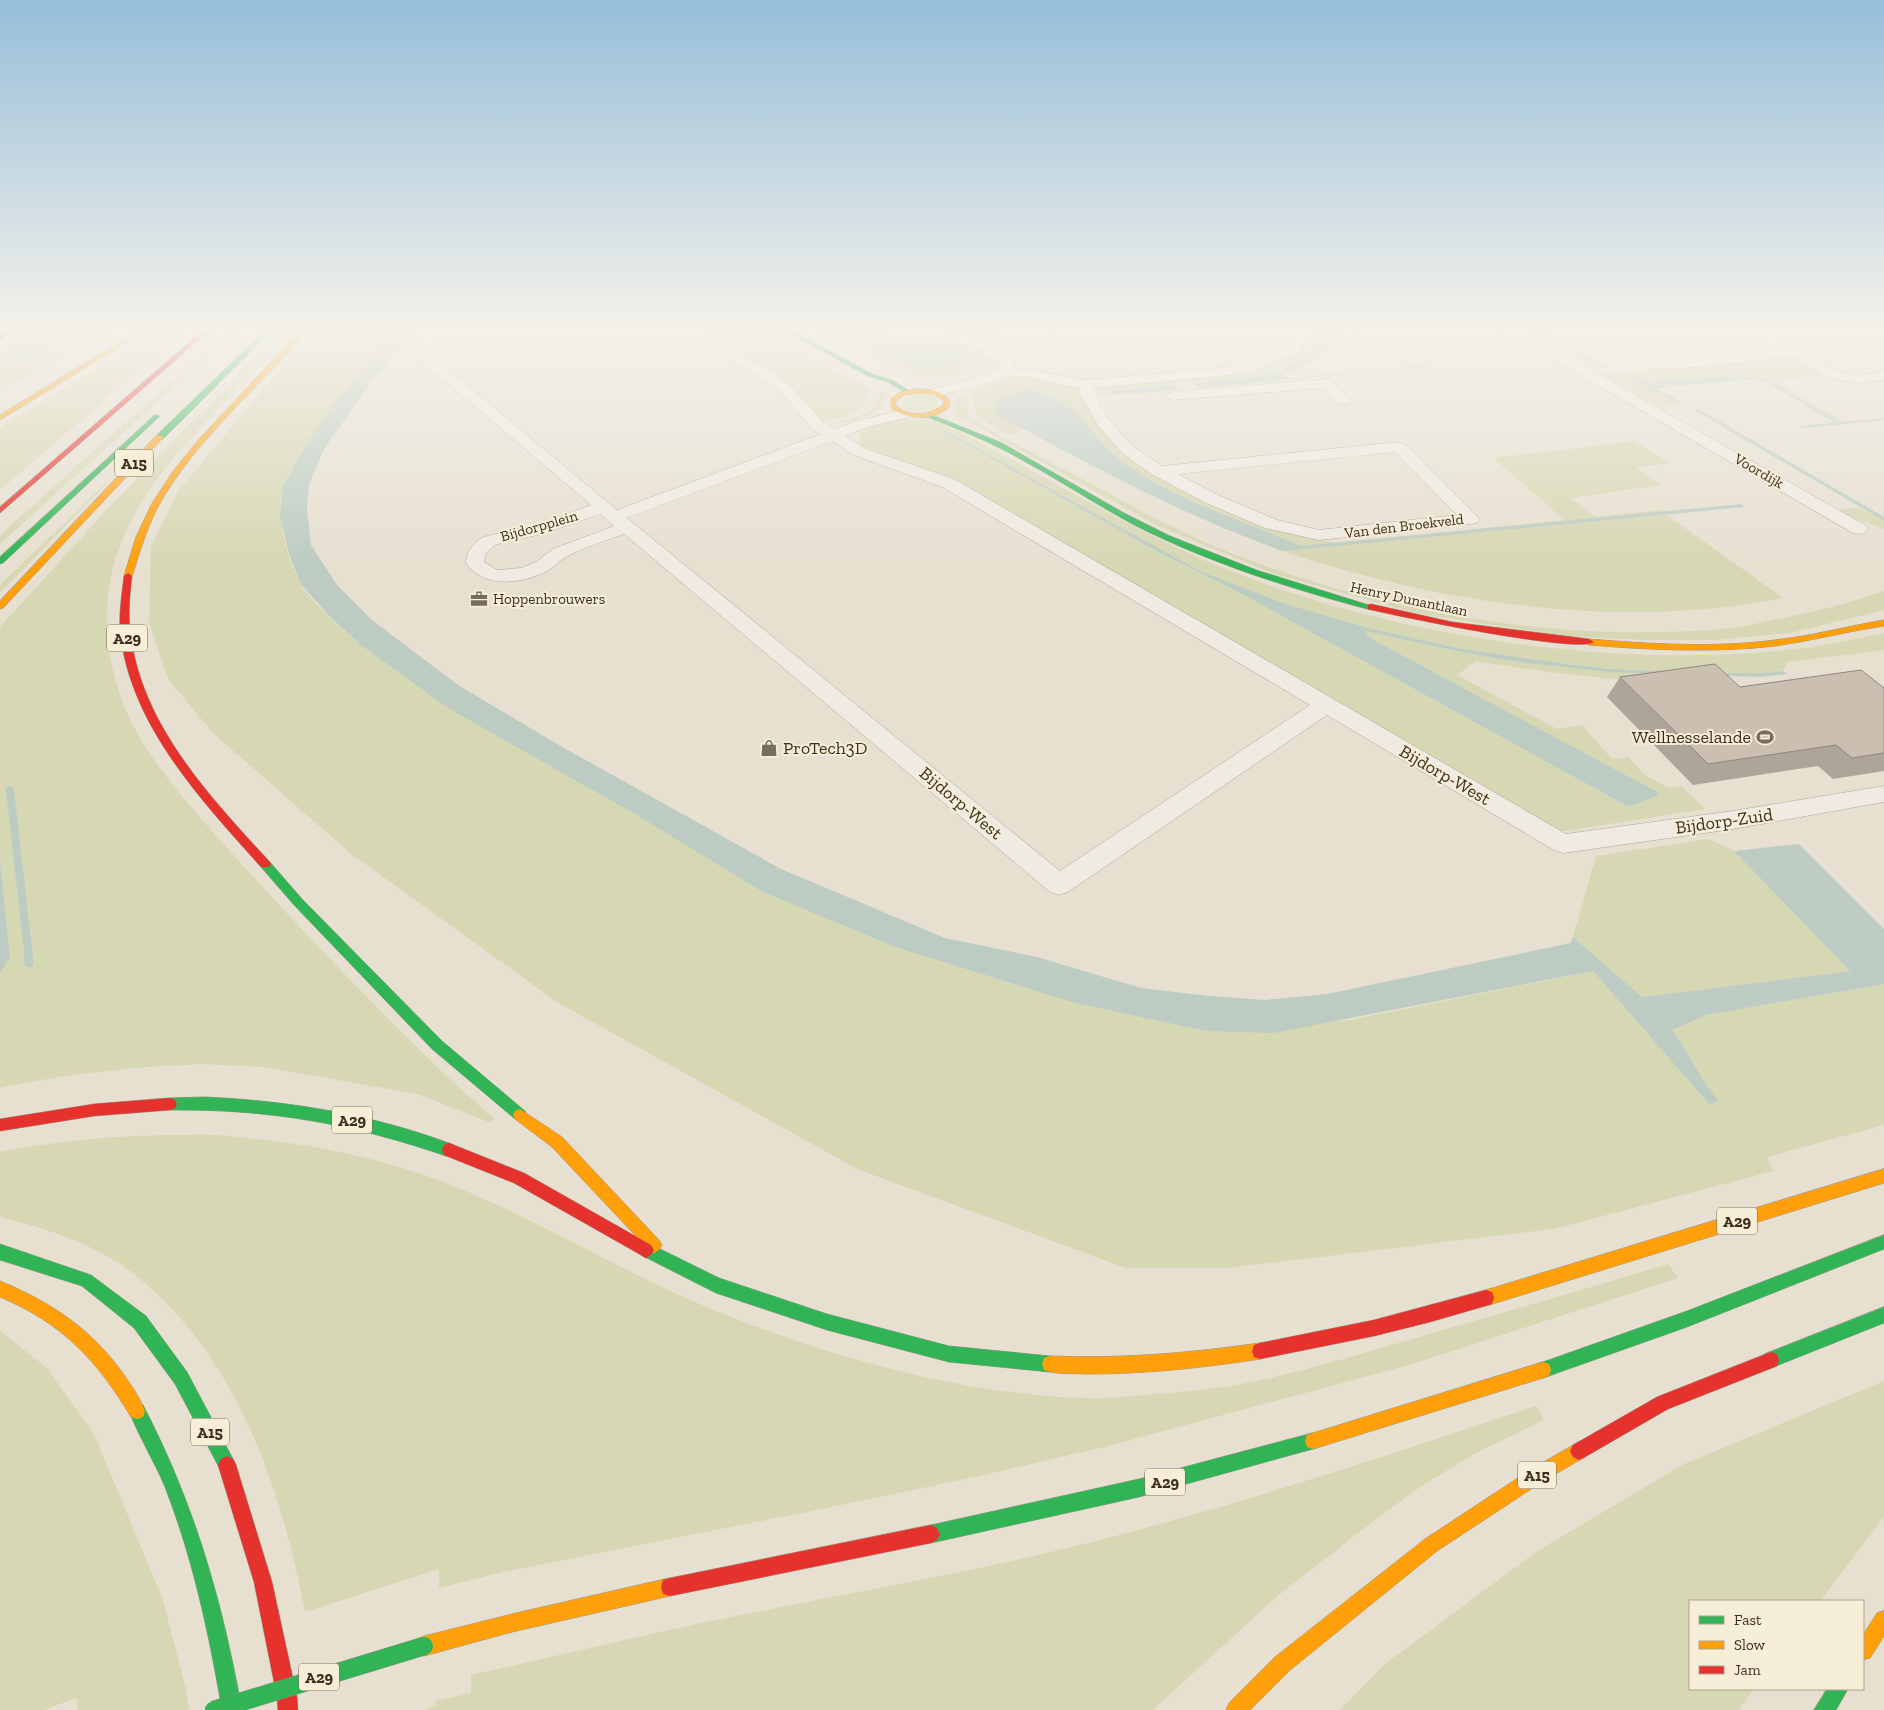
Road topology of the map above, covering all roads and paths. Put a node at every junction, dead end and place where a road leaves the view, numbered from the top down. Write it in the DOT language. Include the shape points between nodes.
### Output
graph roads {
  1 [pos="22,405"];
  2 [pos="122,405"];
  3 [pos="193,405"];
  4 [pos="236,405"];
  5 [pos="482,405"];
  6 [pos="799,405"];
  7 [pos="896,405"];
  8 [pos="907,405"];
  9 [pos="937,405"];
  10 [pos="947,405"];
  11 [pos="1094,405"];
  12 [pos="1641,405"];
  13 [pos="165,408"];
  14 [pos="927,415"];
  15 [pos="0,418"];
  16 [pos="974,432"];
  17 [pos="833,435"];
  18 [pos="1159,471"];
  19 [pos="0,511"];
  20 [pos="615,517"];
  21 [pos="1860,529"];
  22 [pos="0,561"];
  23 [pos="0,606"];
  24 [pos="1884,619"];
  25 [pos="1879,624"];
  26 [pos="1326,705"];
  27 [pos="1884,794"];
  28 [pos="1563,844"];
  29 [pos="0,1126"];
  30 [pos="1884,1176"];
  31 [pos="1884,1242"];
  32 [pos="0,1252"];
  33 [pos="674,1266"];
  34 [pos="0,1290"];
  35 [pos="1884,1315"];
  36 [pos="1884,1620"];
  37 [pos="1864,1650"];
  38 [pos="1837,1690"];
  39 [pos="214,1710"];
  40 [pos="232,1710"];
  41 [pos="288,1710"];
  42 [pos="1236,1710"];
  43 [pos="1824,1710"];
  1 -- 15 [label="main road"];
  2 -- 19 [label="main road"];
  3 -- 23 [label="main road, A15"];
  4 -- 33 [label="main road, A29" via="176,473 155,505 140,537 128,577 125,629 130,657 139,687 157,724 187,774 298,902 437,1045 518,1114 557,1142"];
  5 -- 20 [label="street"];
  6 -- 17 [label="street, Bijdorp-West" via="818,426"];
  7 -- 17 [label="street, Bijdorpplein" via="863,424"];
  8 -- 14 [label="main road"];
  9 -- 14 [label="main road"];
  10 -- 16 [label="main road"];
  11 -- 18 [label="street, Van den Broekveld" via="1128,450"];
  12 -- 21 [label="street, Voordijk"];
  13 -- 22 [label="main road, A15"];
  14 -- 16 [label="main road"];
  16 -- 25 [label="main road, Henry Dunantlaan" via="1162,535 1258,574 1379,611 1529,637 1658,647 1763,644"];
  17 -- 20 [label="street, Bijdorpplein"];
  17 -- 26 [label="street, Bijdorp-West" via="860,452 948,483"];
  18 -- 18 [label="street, Van den Broekveld" via="1399,447 1471,519 1319,535 1271,524 1212,499"];
  20 -- 20 [label="street, Bijdorpplein" via="496,538 477,553 475,563 491,574 526,573 542,566"];
  20 -- 26 [label="street, Bijdorp-West" via="1059,885"];
  24 -- 25 [label="main road, Henry Dunantlaan"];
  26 -- 28 [label="street, Bijdorp-West"];
  27 -- 28 [label="street, Bijdorp-Zuid"];
  29 -- 33 [label="main road, A29" via="115,1108 215,1104 291,1109 354,1120 415,1138 517,1177"];
  30 -- 33 [label="main road, A29" via="1379,1328 1233,1357 1160,1364 1050,1364 965,1356 909,1345 794,1313 717,1286"];
  31 -- 39 [label="main road, A29, bridge" via="1589,1354 1355,1430 1095,1499 959,1530 524,1619"];
  32 -- 41 [label="main road, A15" via="86,1280 140,1322 181,1378 228,1467 263,1582"];
  34 -- 40 [label="main road" via="41,1308 70,1327 93,1348 111,1368 149,1430 169,1473 204,1576 218,1626"];
  35 -- 42 [label="main road, A15" via="1663,1404 1539,1474 1431,1546 1282,1664"];
  36 -- 37 [label="main road"];
  38 -- 43 [label="main road"];
}
